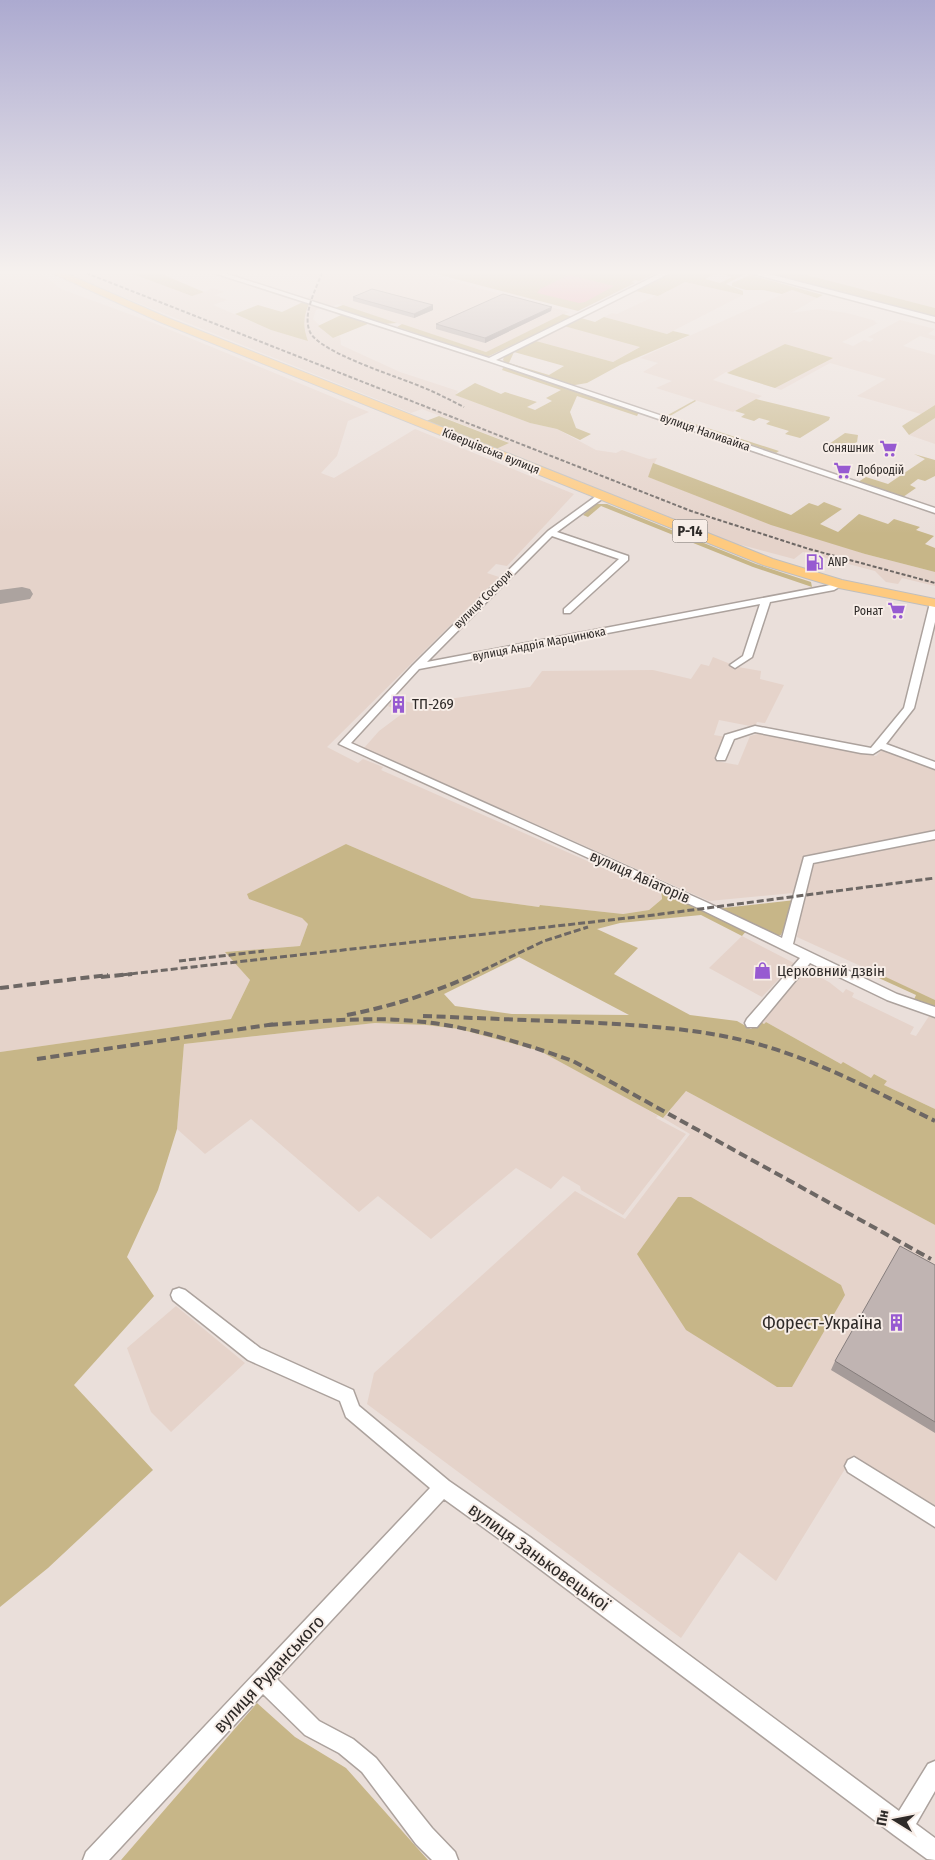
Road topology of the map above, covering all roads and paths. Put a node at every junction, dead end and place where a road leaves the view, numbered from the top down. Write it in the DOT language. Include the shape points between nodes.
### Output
graph roads {
  1 [pos="264,360"];
  2 [pos="490,360"];
  3 [pos="602,496"];
  4 [pos="935,511"];
  5 [pos="551,533"];
  6 [pos="839,584"];
  7 [pos="766,600"];
  8 [pos="935,603"];
  9 [pos="567,611"];
  10 [pos="735,665"];
  11 [pos="416,667"];
  12 [pos="880,745"];
  13 [pos="721,758"];
  14 [pos="935,766"];
  15 [pos="935,835"];
  16 [pos="786,946"];
  17 [pos="809,956"];
  18 [pos="935,1012"];
  19 [pos="752,1023"];
  20 [pos="179,1295"];
  21 [pos="854,1466"];
  22 [pos="443,1487"];
  23 [pos="935,1518"];
  24 [pos="263,1680"];
  25 [pos="935,1771"];
  26 [pos="902,1827"];
  27 [pos="935,1851"];
  28 [pos="94,1860"];
  29 [pos="447,1860"];
  1 -- 3 [label="main road, Ківерцівська вулиця / Р-14"];
  2 -- 4 [label="street, вулиця Наливайка"];
  3 -- 5 [label="street, вулиця Сосюри"];
  3 -- 6 [label="main road, Ківерцівська вулиця / Р-14" via="768,562"];
  5 -- 9 [label="street" via="625,558"];
  5 -- 11 [label="street, вулиця Сосюри"];
  6 -- 7 [label="street, вулиця Андрія Марцинюка"];
  6 -- 8 [label="main road, Ківерцівська вулиця / Р-14"];
  7 -- 10 [label="street" via="747,656"];
  7 -- 11 [label="street, вулиця Андрія Марцинюка"];
  8 -- 12 [label="street" via="909,708"];
  11 -- 16 [label="street, вулиця Авіаторів" via="344,744"];
  12 -- 13 [label="street" via="873,751 861,750 756,729 729,737"];
  12 -- 14 [label="street"];
  15 -- 16 [label="street" via="808,860"];
  16 -- 17 [label="street, вулиця Авіаторів"];
  17 -- 18 [label="street, вулиця Авіаторів" via="892,997"];
  17 -- 19 [label="street"];
  20 -- 22 [label="street, вулиця Заньковецької" via="254,1354 347,1396 352,1412"];
  21 -- 23 [label="street"];
  22 -- 24 [label="street, вулиця Руданського"];
  22 -- 26 [label="street, вулиця Заньковецької"];
  24 -- 28 [label="street, вулиця Руданського"];
  24 -- 29 [label="street" via="312,1728 346,1746 369,1765 424,1836"];
  25 -- 26 [label="street"];
  26 -- 27 [label="street, вулиця Заньковецької"];
}
